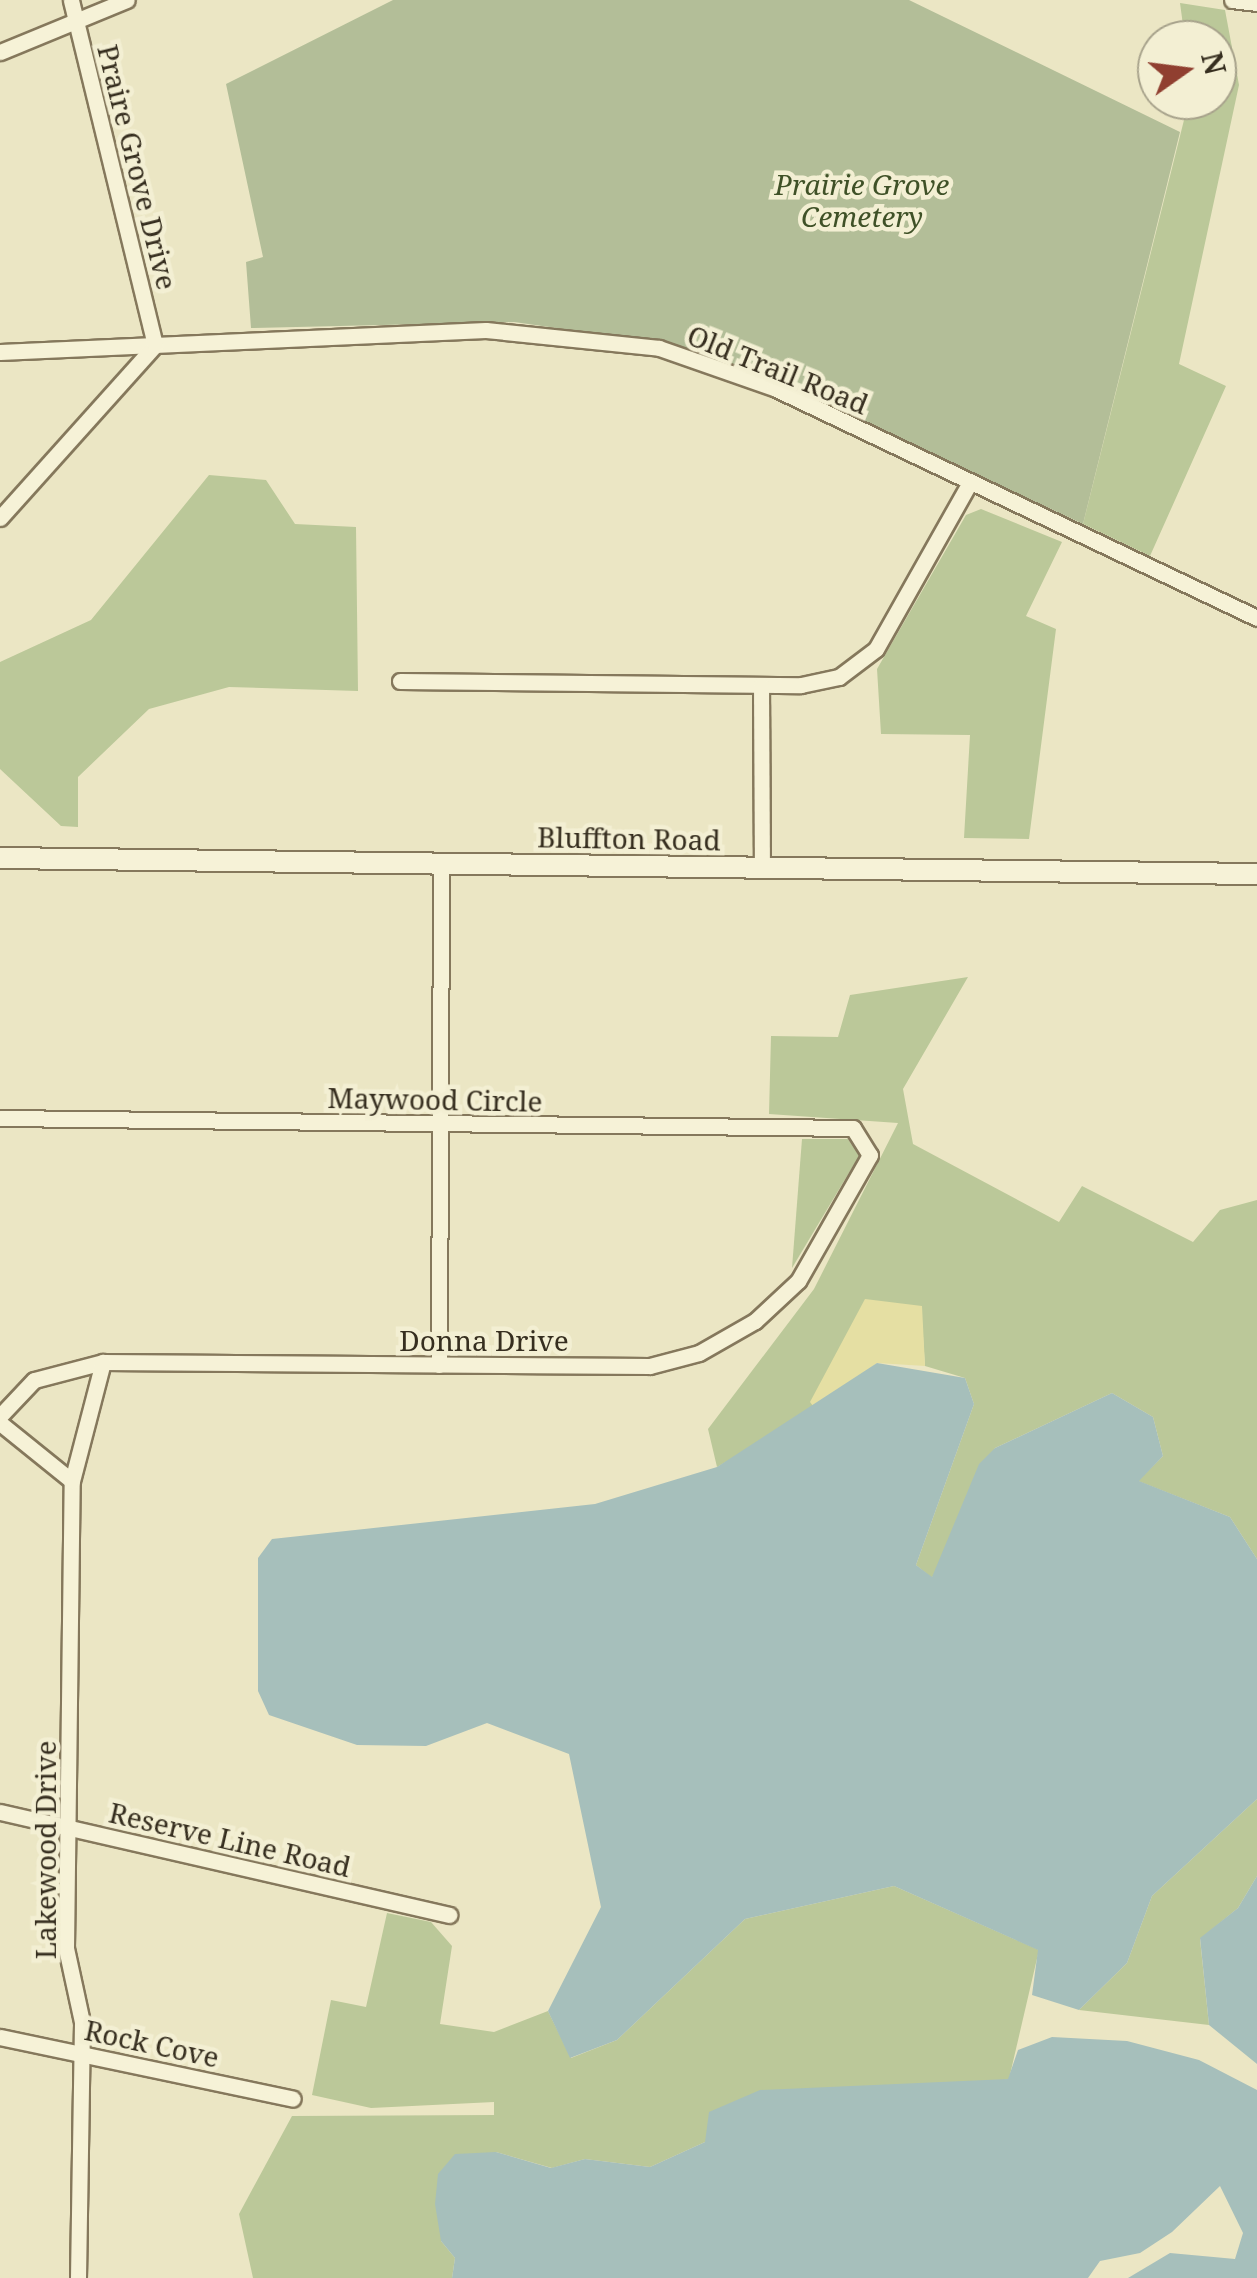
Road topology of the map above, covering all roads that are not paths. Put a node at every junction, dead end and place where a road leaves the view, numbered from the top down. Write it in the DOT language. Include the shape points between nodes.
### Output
graph roads {
  1 [pos="71,0"];
  2 [pos="128,0"];
  3 [pos="1232,0"];
  4 [pos="1257,3"];
  5 [pos="77,24"];
  6 [pos="0,52"];
  7 [pos="156,346"];
  8 [pos="0,352"];
  9 [pos="969,484"];
  10 [pos="0,518"];
  11 [pos="1257,618"];
  12 [pos="400,680"];
  13 [pos="761,685"];
  14 [pos="0,858"];
  15 [pos="441,863"];
  16 [pos="762,868"];
  17 [pos="1257,874"];
  18 [pos="0,1118"];
  19 [pos="441,1124"];
  20 [pos="866,1138"];
  21 [pos="103,1362"];
  22 [pos="438,1364"];
  23 [pos="0,1420"];
  24 [pos="72,1480"];
  25 [pos="0,1812"];
  26 [pos="74,1830"];
  27 [pos="449,1915"];
  28 [pos="0,2037"];
  29 [pos="80,2054"];
  30 [pos="293,2099"];
  31 [pos="78,2278"];
  1 -- 5 [label="street, Praire Grove Drive"];
  2 -- 5 [label="street"];
  3 -- 4 [label="street"];
  5 -- 6 [label="street"];
  5 -- 7 [label="street, Praire Grove Drive"];
  7 -- 8 [label="street, Old Trail Road"];
  7 -- 9 [label="street, Old Trail Road" via="486,330 612,340 774,388"];
  7 -- 10 [label="street"];
  9 -- 11 [label="street, Old Trail Road"];
  9 -- 13 [label="street" via="876,649 839,677"];
  12 -- 13 [label="street"];
  13 -- 16 [label="street"];
  14 -- 15 [label="main road, Bluffton Road"];
  15 -- 16 [label="main road, Bluffton Road"];
  15 -- 19 [label="street"];
  16 -- 17 [label="main road, Bluffton Road"];
  18 -- 19 [label="street, Maywood Circle"];
  19 -- 20 [label="street, Maywood Circle" via="853,1128"];
  19 -- 22 [label="street"];
  20 -- 22 [label="street, Donna Drive" via="870,1155 798,1281 726,1341 650,1366"];
  21 -- 22 [label="street, Donna Drive"];
  21 -- 23 [label="street, Donna Drive" via="34,1380"];
  21 -- 24 [label="street, Lakewood Drive"];
  23 -- 24 [label="street"];
  24 -- 26 [label="street, Lakewood Drive"];
  25 -- 26 [label="street, Reserve Line Road"];
  26 -- 27 [label="street, Reserve Line Road"];
  26 -- 29 [label="street, Lakewood Drive" via="66,1948"];
  28 -- 29 [label="street, Rock Cove"];
  29 -- 30 [label="street, Rock Cove"];
  29 -- 31 [label="street, Lakewood Drive"];
}
